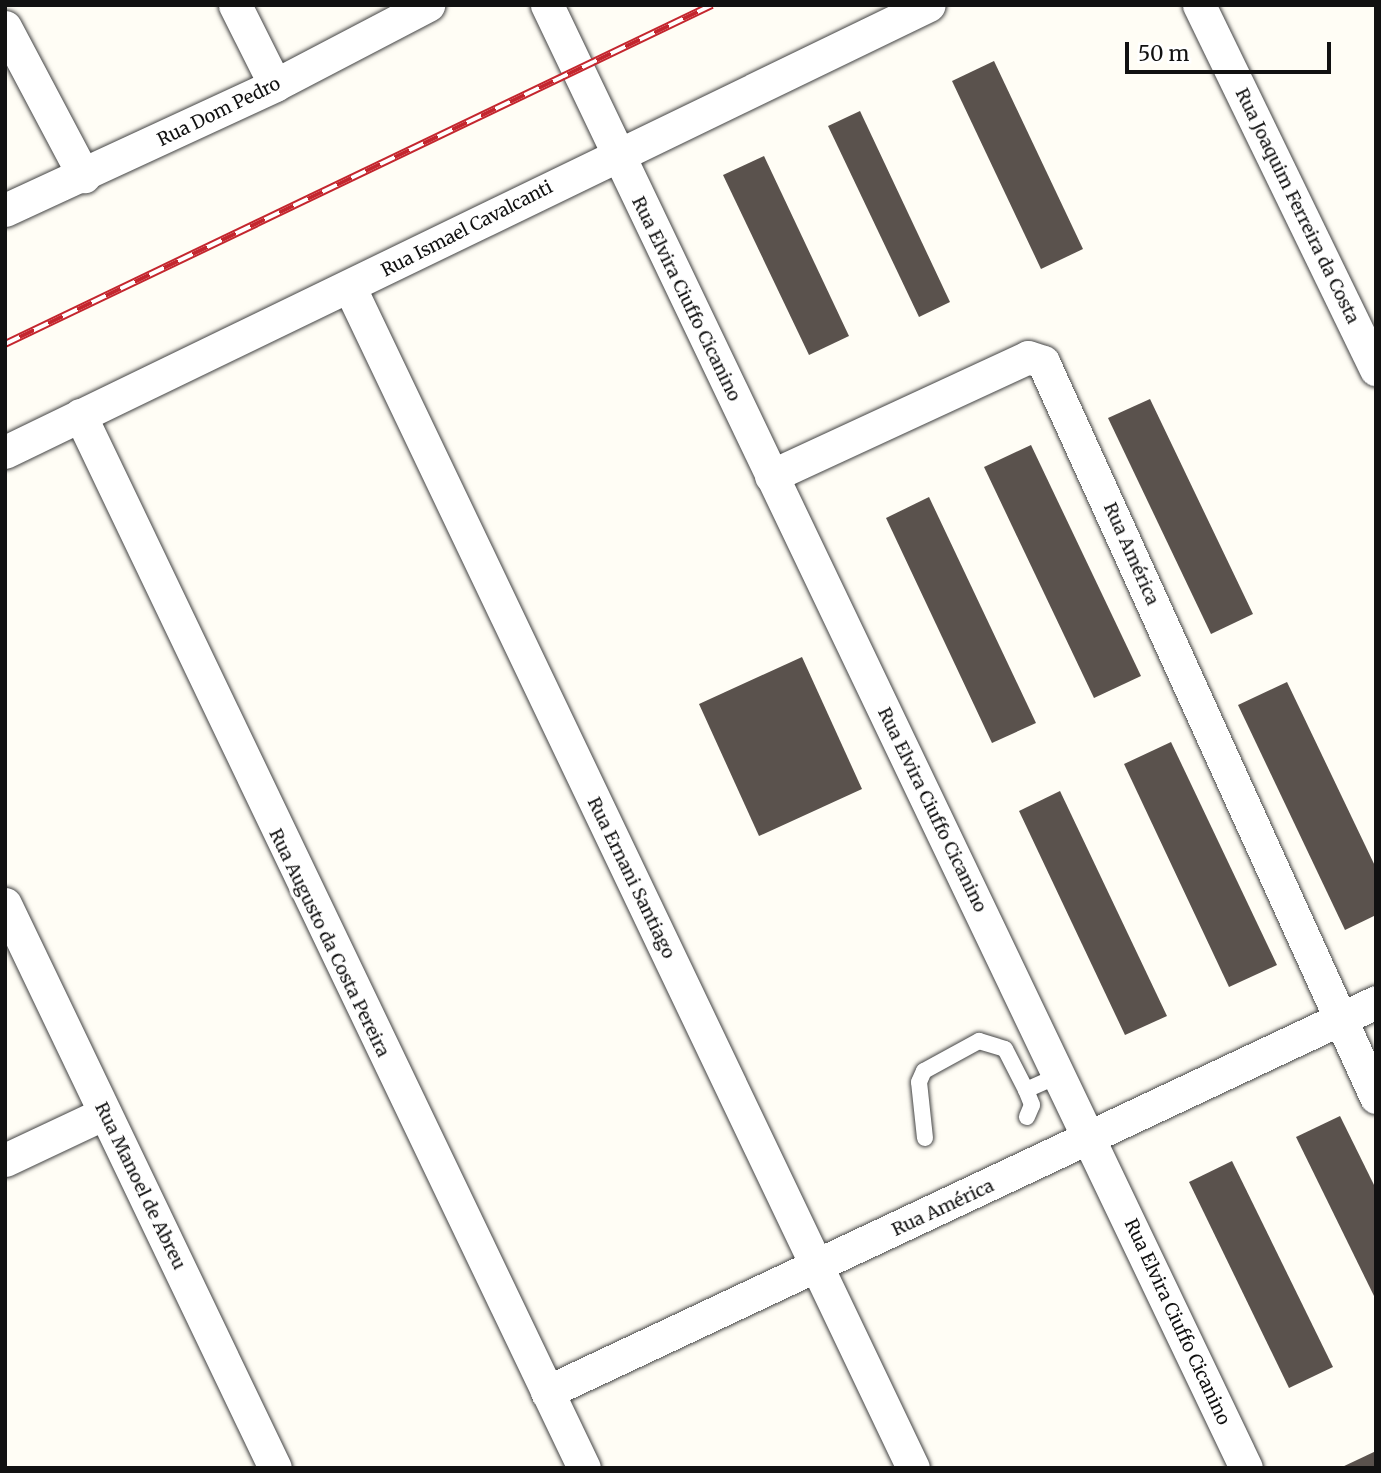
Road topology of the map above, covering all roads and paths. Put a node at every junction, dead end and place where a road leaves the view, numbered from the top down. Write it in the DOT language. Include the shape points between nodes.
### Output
graph roads {
  1 [pos="235,5"];
  2 [pos="428,5"];
  3 [pos="547,5"];
  4 [pos="929,5"];
  5 [pos="1199,5"];
  6 [pos="5,27"];
  7 [pos="275,86"];
  8 [pos="615,154"];
  9 [pos="84,176"];
  10 [pos="5,210"];
  11 [pos="350,288"];
  12 [pos="1368,333"];
  13 [pos="1376,369"];
  14 [pos="80,415"];
  15 [pos="5,452"];
  16 [pos="771,476"];
  17 [pos="5,904"];
  18 [pos="1376,1003"];
  19 [pos="1338,1021"];
  20 [pos="1060,1075"];
  21 [pos="1026,1090"];
  22 [pos="1376,1097"];
  23 [pos="105,1113"];
  24 [pos="1027,1117"];
  25 [pos="925,1138"];
  26 [pos="1090,1138"];
  27 [pos="5,1160"];
  28 [pos="817,1268"];
  29 [pos="547,1392"];
  30 [pos="275,1468"];
  31 [pos="584,1468"];
  32 [pos="913,1468"];
  33 [pos="1247,1468"];
  1 -- 7 [label="street"];
  2 -- 7 [label="street, Rua Dom Pedro"];
  3 -- 8 [label="street, Rua Elvira Ciuffo Cicanino"];
  4 -- 8 [label="street, Rua Ismael Cavalcanti"];
  5 -- 12 [label="street, Rua Joaquim Ferreira da Costa"];
  6 -- 9 [label="street"];
  7 -- 9 [label="street, Rua Dom Pedro"];
  8 -- 11 [label="street, Rua Ismael Cavalcanti"];
  8 -- 16 [label="street, Rua Elvira Ciuffo Cicanino"];
  9 -- 10 [label="street, Rua Dom Pedro"];
  11 -- 14 [label="street, Rua Ismael Cavalcanti"];
  11 -- 28 [label="street, Rua Ernani Santiago"];
  12 -- 13 [label="street, Rua Joaquim Ferreira da Costa"];
  14 -- 15 [label="street, Rua Ismael Cavalcanti"];
  14 -- 29 [label="street, Rua Augusto da Costa Pereira"];
  16 -- 19 [label="street, Rua América" via="1028,357 1043,362"];
  16 -- 20 [label="street, Rua Elvira Ciuffo Cicanino"];
  17 -- 23 [label="street, Rua Manoel de Abreu"];
  18 -- 19 [label="street, Rua América"];
  19 -- 22 [label="street, Rua América"];
  19 -- 26 [label="street, Rua América"];
  20 -- 21 [label="lane"];
  20 -- 26 [label="street, Rua Elvira Ciuffo Cicanino"];
  21 -- 24 [label="lane" via="1032,1105"];
  21 -- 25 [label="lane" via="1005,1049 979,1041 924,1071 919,1082"];
  23 -- 27 [label="street"];
  23 -- 30 [label="street, Rua Manoel de Abreu"];
  26 -- 28 [label="street, Rua América"];
  26 -- 33 [label="street, Rua Elvira Ciuffo Cicanino"];
  28 -- 29 [label="street, Rua América"];
  28 -- 32 [label="street, Rua Ernani Santiago"];
  29 -- 31 [label="street, Rua Augusto da Costa Pereira"];
}
